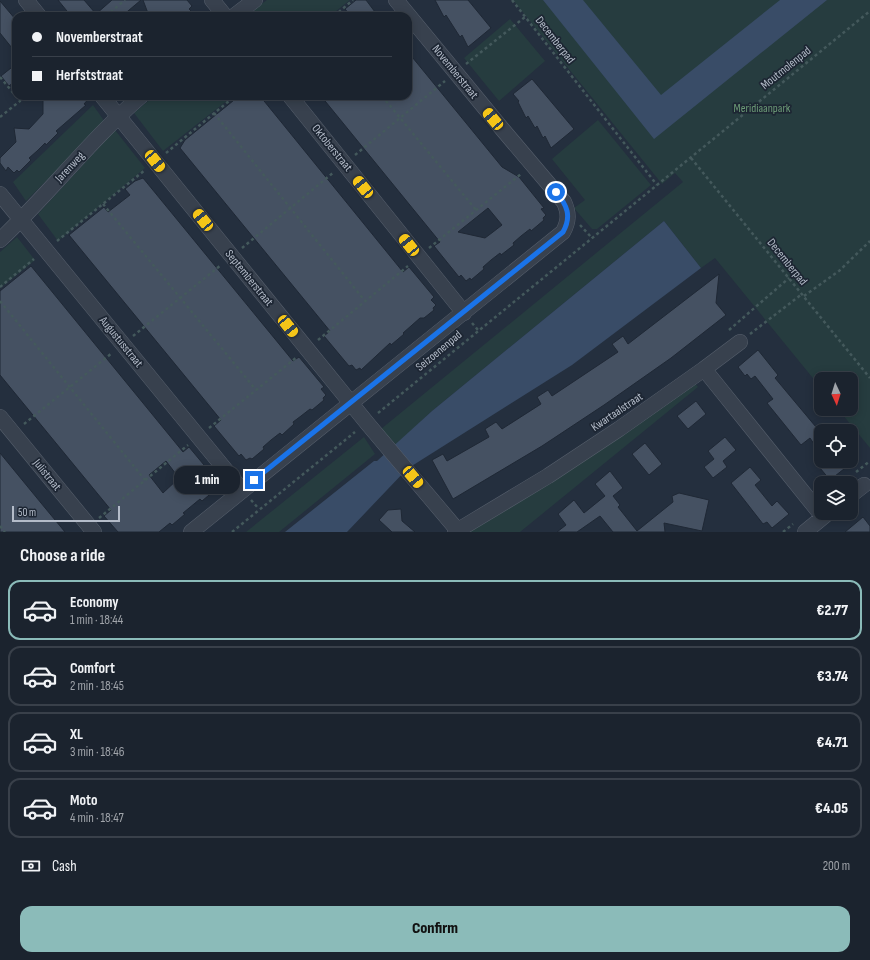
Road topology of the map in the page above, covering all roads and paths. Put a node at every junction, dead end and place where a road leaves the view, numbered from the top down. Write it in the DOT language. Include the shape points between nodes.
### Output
graph roads {
  1 [pos="26,0"];
  2 [pos="125,0"];
  3 [pos="212,0"];
  4 [pos="255,0"];
  5 [pos="353,0"];
  6 [pos="396,0"];
  7 [pos="512,0"];
  8 [pos="121,1"];
  9 [pos="870,11"];
  10 [pos="36,12"];
  11 [pos="110,12"];
  12 [pos="222,12"];
  13 [pos="239,12"];
  14 [pos="339,12"];
  15 [pos="406,12"];
  16 [pos="525,17"];
  17 [pos="412,20"];
  18 [pos="455,72"];
  19 [pos="0,77"];
  20 [pos="12,91"];
  21 [pos="105,100"];
  22 [pos="136,100"];
  23 [pos="230,100"];
  24 [pos="293,100"];
  25 [pos="385,100"];
  26 [pos="20,101"];
  27 [pos="214,113"];
  28 [pos="118,116"];
  29 [pos="0,117"];
  30 [pos="400,118"];
  31 [pos="690,158"];
  32 [pos="155,161"];
  33 [pos="344,164"];
  34 [pos="657,185"];
  35 [pos="0,194"];
  36 [pos="102,204"];
  37 [pos="289,209"];
  38 [pos="476,210"];
  39 [pos="21,220"];
  40 [pos="0,240"];
  41 [pos="870,241"];
  42 [pos="45,250"];
  43 [pos="232,256"];
  44 [pos="789,278"];
  45 [pos="0,287"];
  46 [pos="803,295"];
  47 [pos="180,298"];
  48 [pos="0,301"];
  49 [pos="365,301"];
  50 [pos="464,313"];
  51 [pos="727,332"];
  52 [pos="740,342"];
  53 [pos="122,345"];
  54 [pos="704,369"];
  55 [pos="870,378"];
  56 [pos="70,387"];
  57 [pos="256,390"];
  58 [pos="352,403"];
  59 [pos="0,417"];
  60 [pos="367,423"];
  61 [pos="13,433"];
  62 [pos="145,480"];
  63 [pos="864,485"];
  64 [pos="242,490"];
  65 [pos="858,490"];
  66 [pos="814,502"];
  67 [pos="819,520"];
  68 [pos="0,526"];
  69 [pos="457,531"];
  70 [pos="5,532"];
  71 [pos="94,532"];
  72 [pos="191,532"];
  73 [pos="232,532"];
  74 [pos="805,532"];
  1 -- 10 [label="street"];
  2 -- 8 [label="path"];
  3 -- 12 [label="street"];
  4 -- 13 [label="street"];
  5 -- 14 [label="path"];
  6 -- 15 [label="street, Novemberstraat"];
  7 -- 16 [label="path, Decemberpad"];
  8 -- 11 [label="path"];
  9 -- 31 [label="path, Moutmolenpad"];
  16 -- 18 [label="path"];
  16 -- 34 [label="path, Decemberpad"];
  17 -- 18 [label="street, Novemberstraat"];
  18 -- 30 [label="path"];
  18 -- 50 [label="street, Novemberstraat" via="564,202 568,211 568,221 563,232"];
  19 -- 20 [label="path"];
  21 -- 28 [label="street, Septemberstraat"];
  22 -- 28 [label="street, Jarenweg"];
  23 -- 27 [label="path"];
  24 -- 33 [label="street, Oktoberstraat"];
  25 -- 30 [label="path"];
  26 -- 29 [label="path"];
  27 -- 32 [label="path"];
  27 -- 37 [label="path"];
  28 -- 32 [label="street, Septemberstraat"];
  28 -- 39 [label="street, Jarenweg"];
  30 -- 33 [label="path"];
  30 -- 38 [label="path"];
  31 -- 34 [label="path, Moutmolenpad"];
  31 -- 44 [label="path, Decemberpad"];
  32 -- 36 [label="path"];
  32 -- 43 [label="street, Septemberstraat"];
  33 -- 37 [label="path"];
  33 -- 50 [label="street, Oktoberstraat"];
  34 -- 60 [label="path, Seizoenenpad"];
  35 -- 39 [label="street, Augustusstraat"];
  36 -- 42 [label="path"];
  36 -- 47 [label="path"];
  37 -- 43 [label="path"];
  37 -- 49 [label="path"];
  39 -- 40 [label="street, Jarenweg"];
  39 -- 42 [label="street, Augustusstraat"];
  41 -- 46 [label="path" via="839,271"];
  42 -- 45 [label="path"];
  42 -- 53 [label="street, Augustusstraat"];
  43 -- 47 [label="path"];
  43 -- 58 [label="street, Septemberstraat"];
  44 -- 46 [label="path, Decemberpad"];
  44 -- 51 [label="path"];
  46 -- 52 [label="path"];
  46 -- 55 [label="path, Decemberpad"];
  47 -- 53 [label="path"];
  47 -- 57 [label="path"];
  48 -- 56 [label="path"];
  50 -- 58 [label="street"];
  52 -- 54 [label="street, Kwartaalstraat"];
  53 -- 56 [label="path"];
  53 -- 64 [label="street, Augustusstraat"];
  54 -- 66 [label="street"];
  54 -- 69 [label="street, Kwartaalstraat" via="548,476"];
  56 -- 61 [label="path"];
  56 -- 62 [label="path"];
  58 -- 60 [label="street, Septemberstraat"];
  58 -- 64 [label="street"];
  59 -- 61 [label="street, Julistraat"];
  60 -- 69 [label="street, Septemberstraat"];
  60 -- 73 [label="path, Seizoenenpad"];
  61 -- 71 [label="street, Julistraat"];
  63 -- 65 [label="street"];
  64 -- 72 [label="street"];
  67 -- 74 [label="street"];
  68 -- 70 [label="path"];
}
